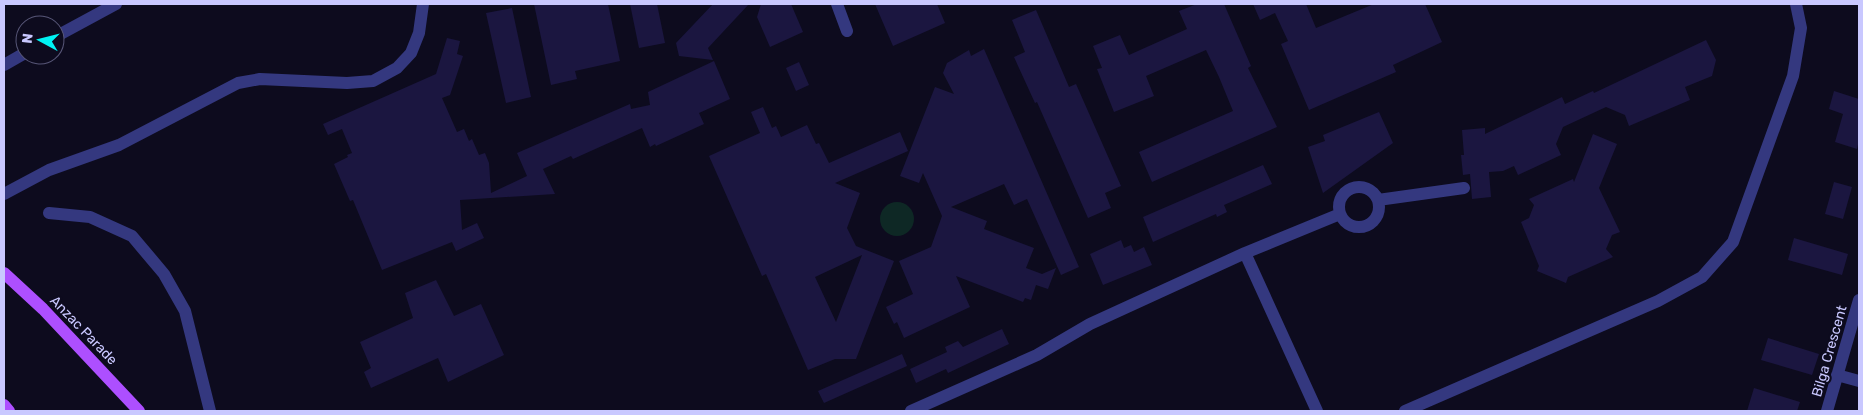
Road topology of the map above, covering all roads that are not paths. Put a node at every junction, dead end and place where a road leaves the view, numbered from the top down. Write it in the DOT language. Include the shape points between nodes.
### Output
graph roads {
  1 [pos="116,4"];
  2 [pos="423,4"];
  3 [pos="836,4"];
  4 [pos="1796,4"];
  5 [pos="848,31"];
  6 [pos="65,32"];
  7 [pos="15,59"];
  8 [pos="4,65"];
  9 [pos="1464,188"];
  10 [pos="4,194"];
  11 [pos="1378,200"];
  12 [pos="50,213"];
  13 [pos="1340,214"];
  14 [pos="1245,253"];
  15 [pos="4,273"];
  16 [pos="1859,300"];
  17 [pos="1837,375"];
  18 [pos="1859,381"];
  19 [pos="4,405"];
  20 [pos="9,411"];
  21 [pos="139,411"];
  22 [pos="210,411"];
  23 [pos="911,411"];
  24 [pos="1318,411"];
  25 [pos="1405,411"];
  26 [pos="1827,411"];
  1 -- 6 [label="street"];
  2 -- 10 [label="street" via="419,33 411,53 397,68 373,81 260,79 238,83 120,146 49,170"];
  3 -- 5 [label="street"];
  4 -- 25 [label="street" via="1801,28 1790,84 1733,242 1702,277 1658,301"];
  7 -- 8 [label="street"];
  9 -- 11 [label="street"];
  11 -- 13 [label="street" via="1369,190 1356,187 1344,194"];
  11 -- 13 [label="street" via="1380,206 1376,219 1366,227 1354,227"];
  12 -- 22 [label="street" via="90,217 132,236 164,274 185,311"];
  13 -- 14 [label="street"];
  14 -- 23 [label="street" via="1090,324 1037,355"];
  14 -- 24 [label="street"];
  15 -- 21 [label="main road, Anzac Parade" via="43,309"];
  16 -- 17 [label="street, Bilga Crescent"];
  17 -- 18 [label="street"];
  17 -- 26 [label="street, Bilga Crescent"];
  19 -- 20 [label="main road"];
}
